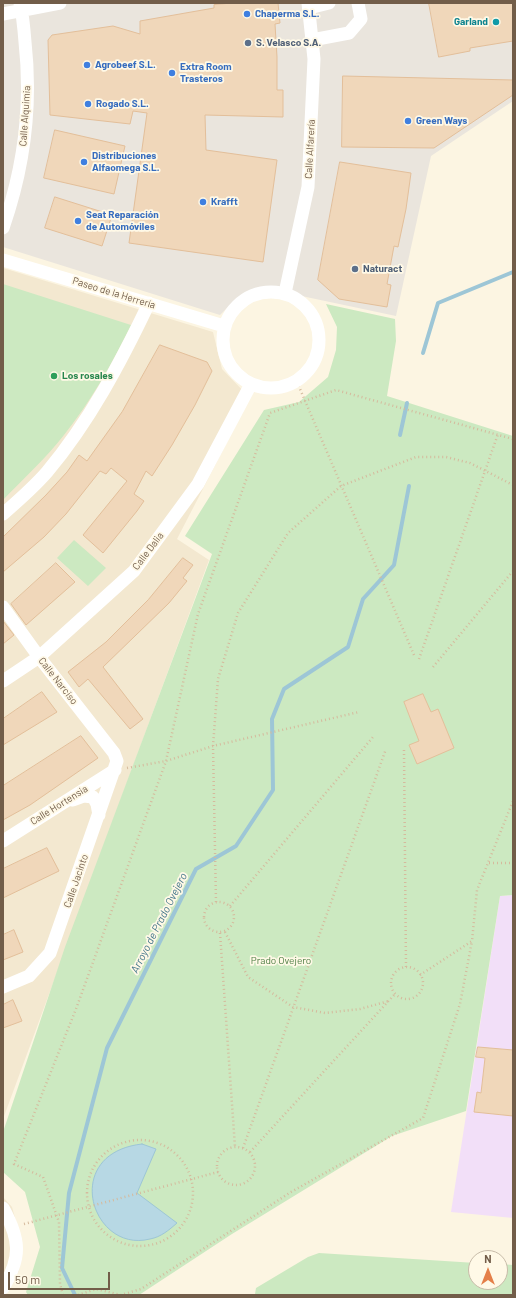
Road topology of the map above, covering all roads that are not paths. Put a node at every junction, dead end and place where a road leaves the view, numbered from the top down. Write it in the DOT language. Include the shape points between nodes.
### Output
graph roads {
  1 [pos="60,3"];
  2 [pos="329,3"];
  3 [pos="358,3"];
  4 [pos="21,6"];
  5 [pos="308,6"];
  6 [pos="3,14"];
  7 [pos="312,40"];
  8 [pos="3,228"];
  9 [pos="3,260"];
  10 [pos="285,293"];
  11 [pos="149,303"];
  12 [pos="224,326"];
  13 [pos="251,384"];
  14 [pos="3,514"];
  15 [pos="3,607"];
  16 [pos="39,657"];
  17 [pos="3,681"];
  18 [pos="114,753"];
  19 [pos="115,770"];
  20 [pos="60,805"];
  21 [pos="99,815"];
  22 [pos="3,841"];
  23 [pos="3,987"];
  24 [pos="3,1208"];
  25 [pos="3,1288"];
  1 -- 4 [label="street"];
  2 -- 5 [label="street"];
  3 -- 7 [label="street" via="361,19 349,33"];
  4 -- 6 [label="street"];
  4 -- 8 [label="street, Calle Alquimia" via="28,72 26,135 14,197"];
  5 -- 7 [label="street, Calle Alfarería"];
  7 -- 10 [label="street, Calle Alfarería" via="314,58 308,187"];
  9 -- 11 [label="street, Paseo de la Herrería"];
  10 -- 12 [label="street" via="270,291 255,294 242,301 231,312"];
  10 -- 13 [label="street" via="298,299 316,320 320,348 308,373 297,382 282,388 266,389"];
  11 -- 12 [label="street, Paseo de la Herrería"];
  11 -- 14 [label="street" via="110,379 72,438 46,472"];
  12 -- 13 [label="street" via="223,349 227,360 233,370"];
  13 -- 16 [label="street, Calle Dalia" via="198,484 134,571"];
  15 -- 16 [label="street, Calle Narciso"];
  16 -- 17 [label="street, Calle Dalia"];
  16 -- 18 [label="street, Calle Narciso"];
  18 -- 19 [label="street, Calle Jacinto" via="117,760"];
  19 -- 20 [label="street, Calle Hortensia"];
  19 -- 21 [label="street, Calle Jacinto"];
  20 -- 21 [label="street" via="79,797 89,796 96,801"];
  20 -- 22 [label="street, Calle Hortensia"];
  21 -- 23 [label="street, Calle Jacinto" via="50,953 29,976"];
  24 -- 25 [label="street" via="14,1227 17,1250 12,1273"];
}
